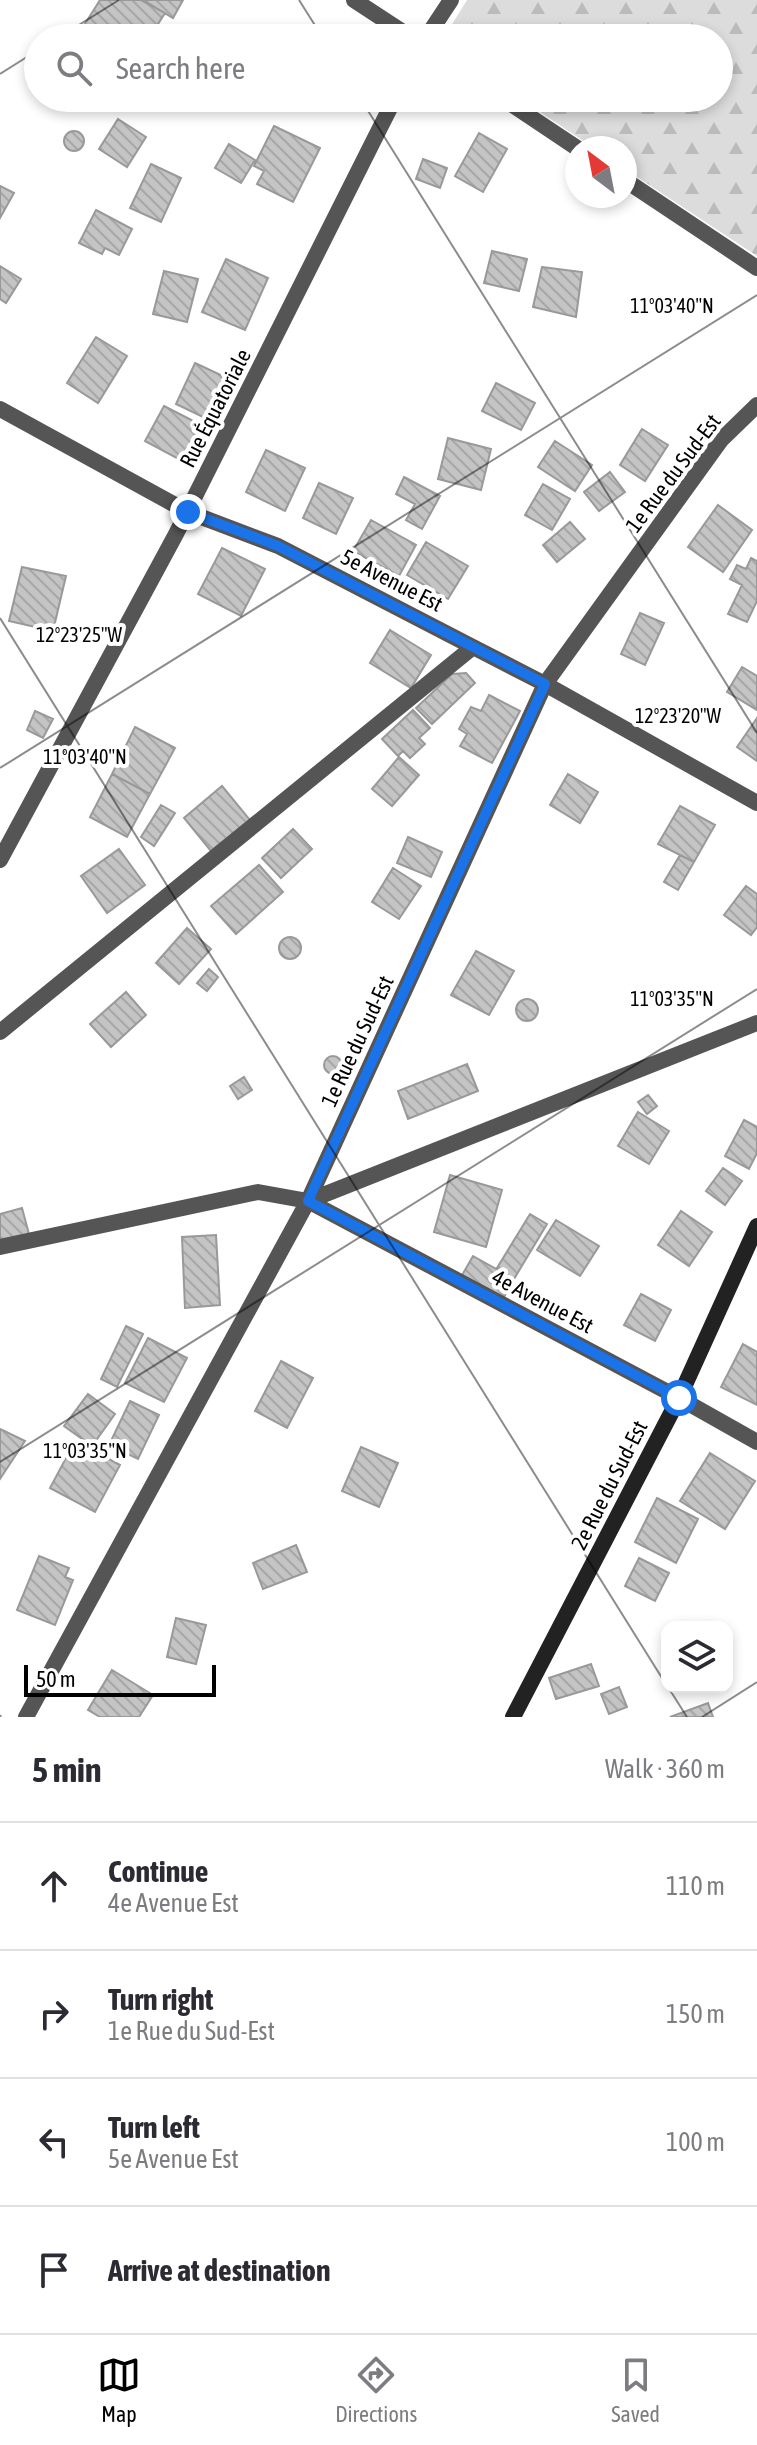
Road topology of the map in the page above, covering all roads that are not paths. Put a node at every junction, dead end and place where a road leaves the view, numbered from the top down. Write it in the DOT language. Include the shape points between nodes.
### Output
graph roads {
  1 [pos="354,0"];
  2 [pos="451,0"];
  3 [pos="391,24"];
  4 [pos="435,24"];
  5 [pos="388,112"];
  6 [pos="523,112"];
  7 [pos="565,140"];
  8 [pos="637,188"];
  9 [pos="757,268"];
  10 [pos="757,405"];
  11 [pos="0,409"];
  12 [pos="188,512"];
  13 [pos="473,647"];
  14 [pos="545,684"];
  15 [pos="757,803"];
  16 [pos="0,860"];
  17 [pos="757,1023"];
  18 [pos="0,1032"];
  19 [pos="308,1201"];
  20 [pos="757,1226"];
  21 [pos="0,1247"];
  22 [pos="679,1398"];
  23 [pos="757,1442"];
  24 [pos="26,1717"];
  25 [pos="513,1717"];
  1 -- 3 [label="street"];
  2 -- 4 [label="street"];
  5 -- 12 [label="street, Rue Équatoriale"];
  6 -- 7 [label="street"];
  8 -- 9 [label="street"];
  10 -- 14 [label="street, 1e Rue du Sud-Est" via="721,440"];
  11 -- 12 [label="street, 5e Avenue Est"];
  12 -- 13 [label="street, 5e Avenue Est" via="278,546"];
  12 -- 16 [label="street, Rue Équatoriale"];
  13 -- 14 [label="street, 5e Avenue Est"];
  13 -- 18 [label="street"];
  14 -- 15 [label="street, 5e Avenue Est"];
  14 -- 19 [label="street, 1e Rue du Sud-Est"];
  17 -- 19 [label="street"];
  19 -- 21 [label="street" via="258,1192"];
  19 -- 22 [label="street, 4e Avenue Est"];
  19 -- 24 [label="street, 1e Rue du Sud-Est"];
  20 -- 22 [label="street, 2e Rue du Sud-Est"];
  22 -- 23 [label="street, 4e Avenue Est"];
  22 -- 25 [label="street, 2e Rue du Sud-Est"];
}
